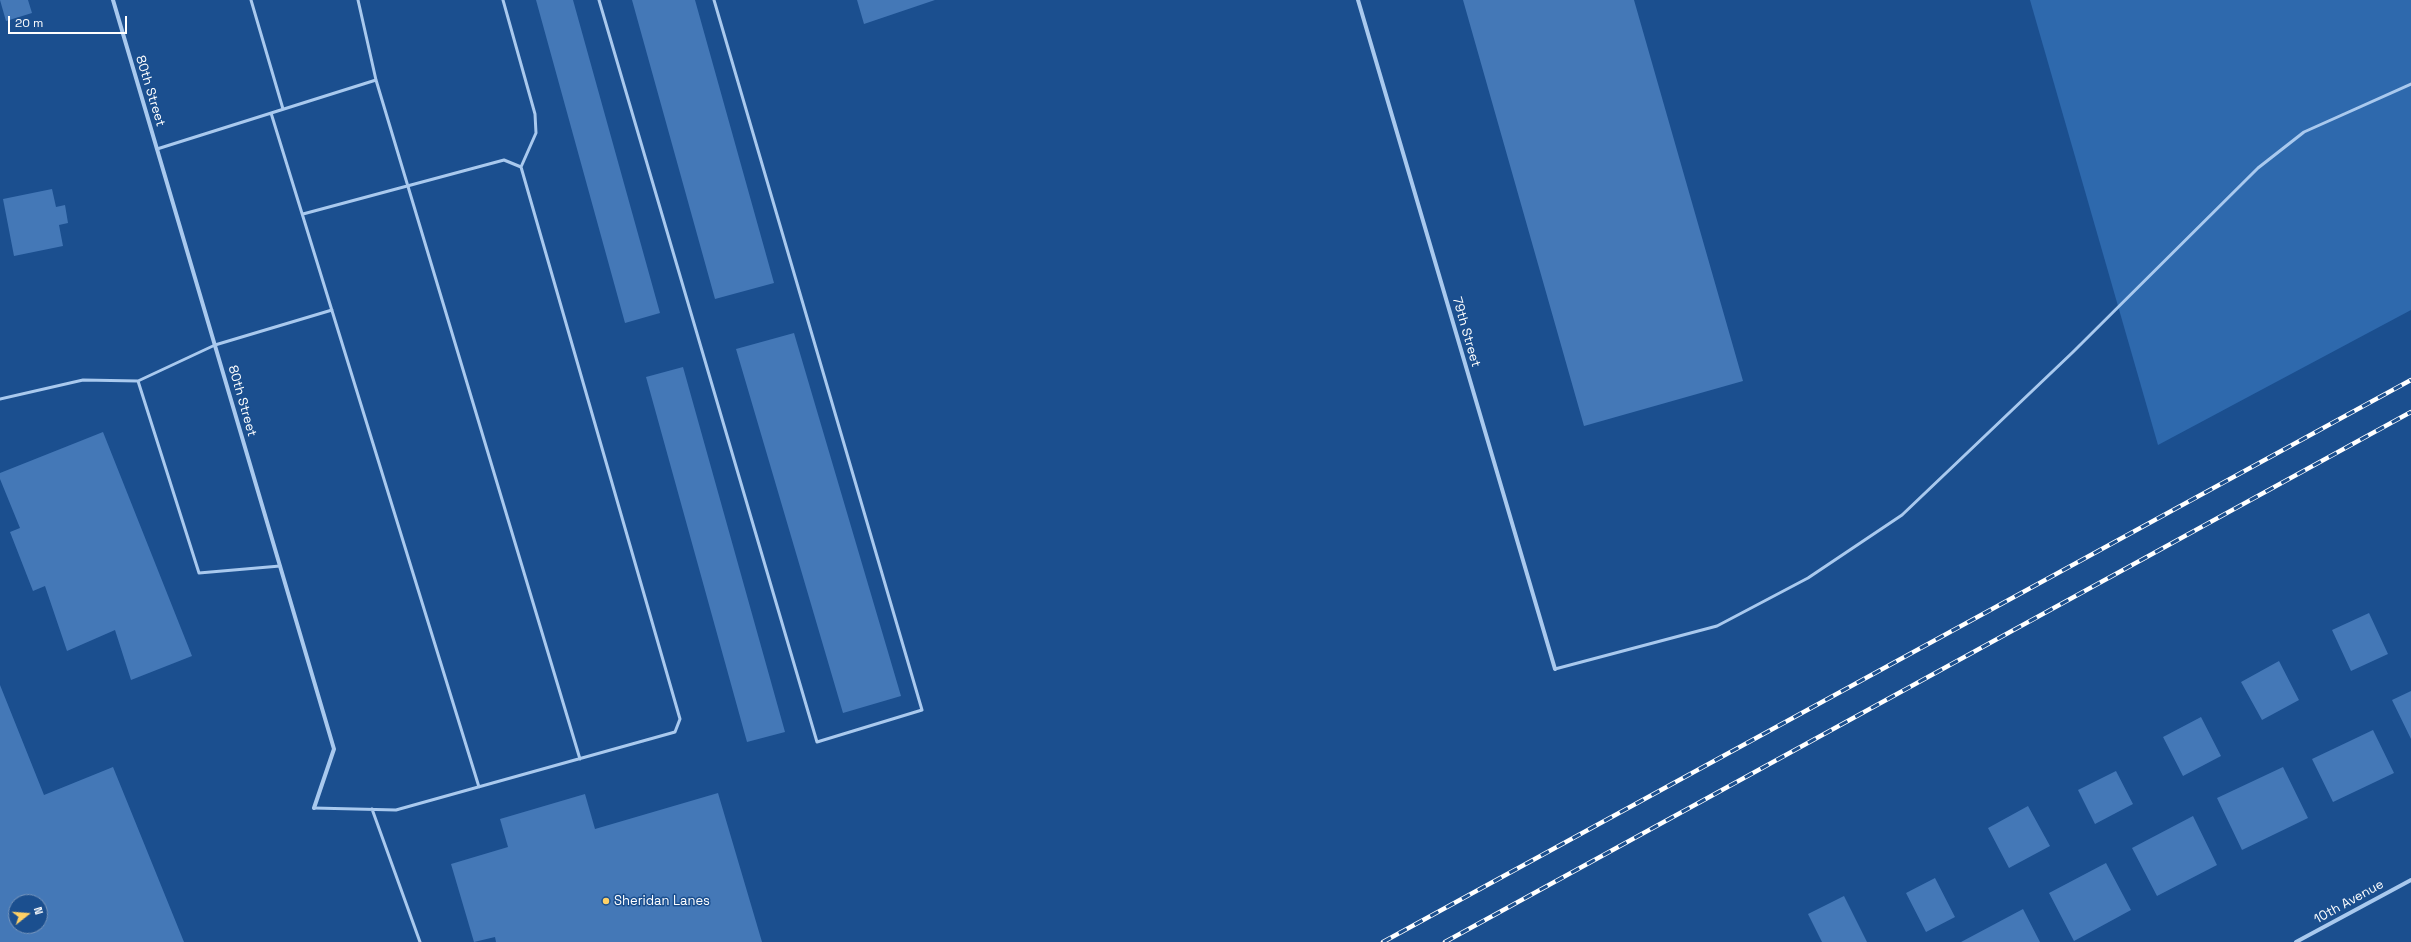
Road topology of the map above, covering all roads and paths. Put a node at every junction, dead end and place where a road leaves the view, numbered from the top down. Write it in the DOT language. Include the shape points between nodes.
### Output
graph roads {
  1 [pos="113,0"];
  2 [pos="251,0"];
  3 [pos="358,0"];
  4 [pos="503,0"];
  5 [pos="599,0"];
  6 [pos="714,0"];
  7 [pos="1358,0"];
  8 [pos="376,80"];
  9 [pos="2411,84"];
  10 [pos="283,109"];
  11 [pos="271,113"];
  12 [pos="157,149"];
  13 [pos="520,167"];
  14 [pos="408,185"];
  15 [pos="303,214"];
  16 [pos="332,310"];
  17 [pos="215,345"];
  18 [pos="138,381"];
  19 [pos="0,399"];
  20 [pos="280,566"];
  21 [pos="1555,669"];
  22 [pos="580,759"];
  23 [pos="479,786"];
  24 [pos="314,808"];
  25 [pos="372,809"];
  26 [pos="2411,880"];
  27 [pos="420,942"];
  28 [pos="2296,942"];
  1 -- 12 [label="street, 80th Street"];
  2 -- 10 [label="lane"];
  3 -- 8 [label="lane"];
  4 -- 13 [label="lane" via="535,114 536,133"];
  5 -- 6 [label="lane" via="817,742 922,710"];
  7 -- 21 [label="street, 79th Street"];
  8 -- 10 [label="lane"];
  8 -- 14 [label="lane"];
  9 -- 21 [label="lane" via="2304,132 2258,168 2073,352 1902,515 1808,578 1717,626"];
  10 -- 11 [label="lane"];
  11 -- 12 [label="lane"];
  11 -- 15 [label="lane"];
  12 -- 17 [label="street, 80th Street"];
  13 -- 14 [label="lane" via="504,160"];
  13 -- 22 [label="lane" via="680,719 675,732"];
  14 -- 15 [label="lane"];
  14 -- 22 [label="lane"];
  15 -- 16 [label="lane"];
  16 -- 17 [label="lane"];
  16 -- 23 [label="lane"];
  17 -- 18 [label="lane"];
  17 -- 20 [label="street, 80th Street"];
  18 -- 19 [label="lane" via="83,380"];
  18 -- 20 [label="lane" via="199,573"];
  20 -- 24 [label="street, 80th Street" via="334,749"];
  22 -- 23 [label="lane"];
  23 -- 25 [label="lane" via="396,810"];
  24 -- 25 [label="lane"];
  25 -- 27 [label="lane"];
  26 -- 28 [label="street, 10th Avenue"];
}
